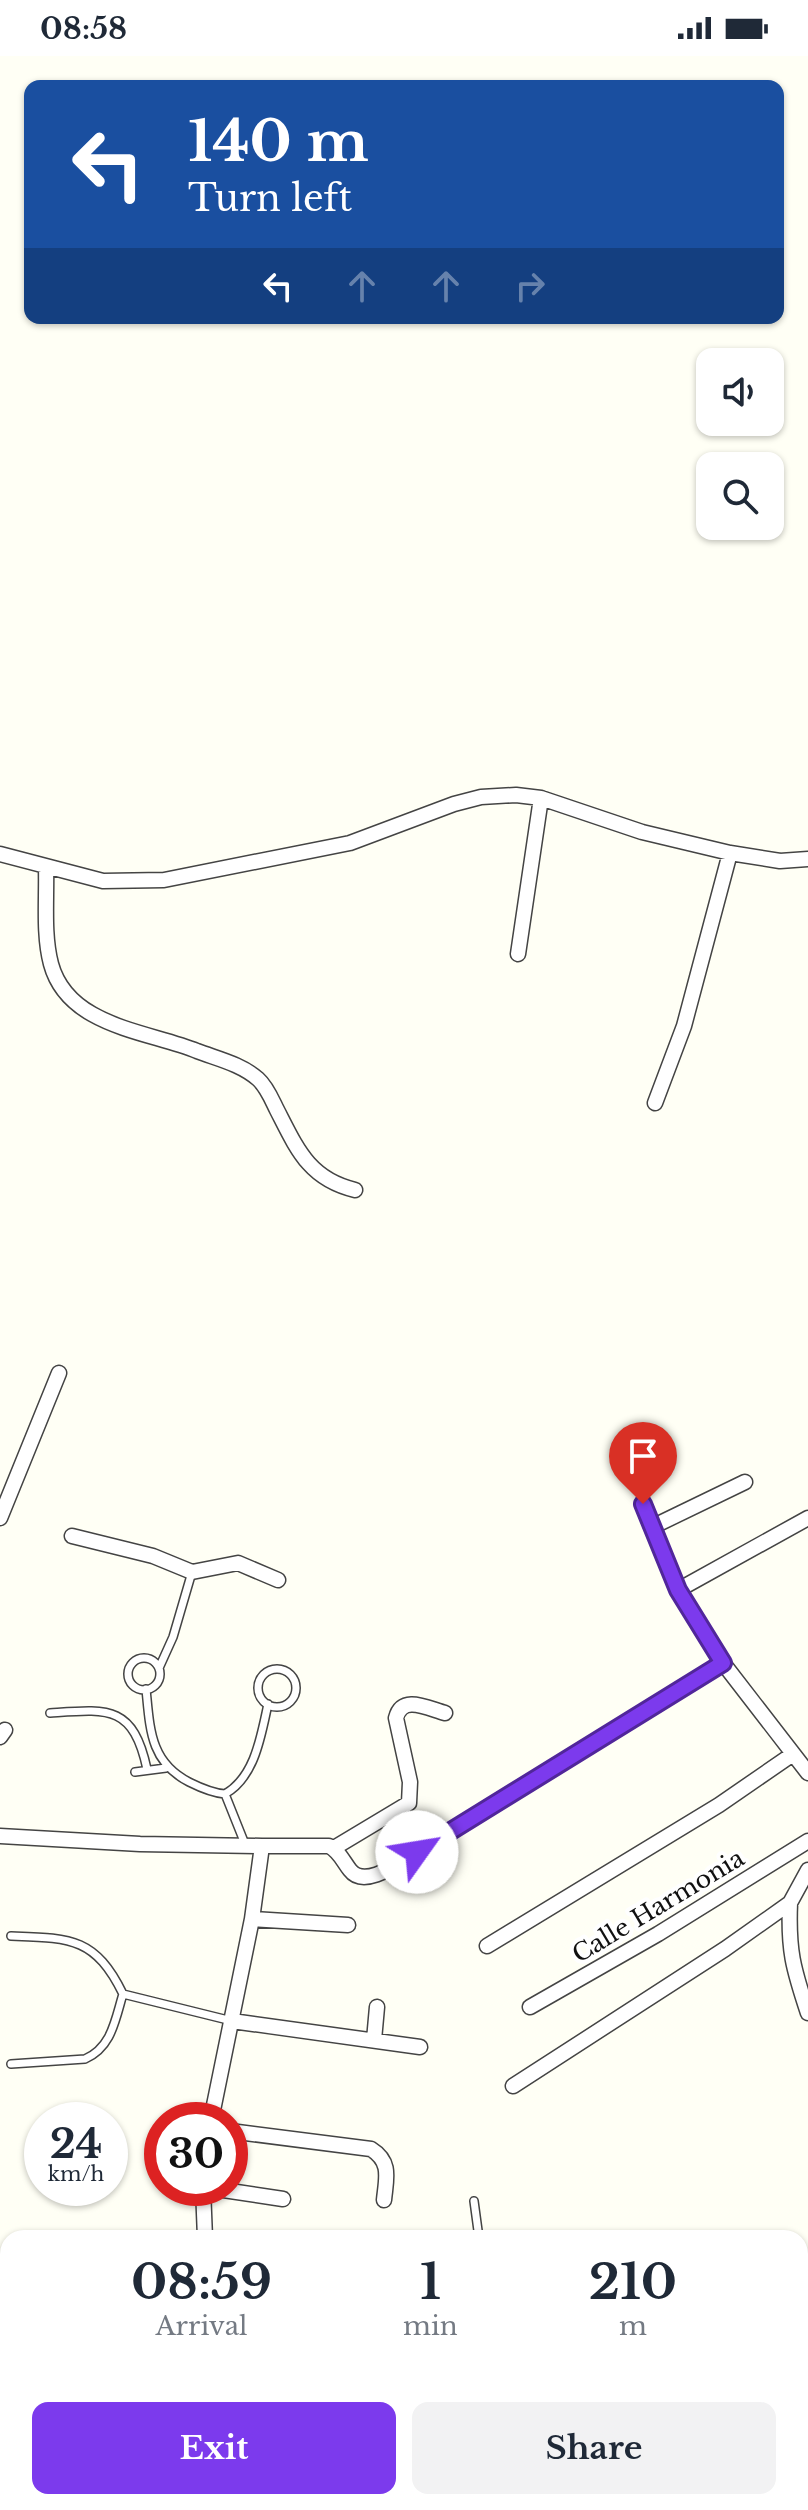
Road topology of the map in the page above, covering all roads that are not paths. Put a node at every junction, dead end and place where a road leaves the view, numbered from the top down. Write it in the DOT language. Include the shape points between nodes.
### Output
graph roads {
  1 [pos="541,798"];
  2 [pos="730,853"];
  3 [pos="0,854"];
  4 [pos="808,859"];
  5 [pos="46,867"];
  6 [pos="518,954"];
  7 [pos="655,1103"];
  8 [pos="355,1190"];
  9 [pos="59,1373"];
  10 [pos="745,1482"];
  11 [pos="643,1504"];
  12 [pos="0,1518"];
  13 [pos="808,1518"];
  14 [pos="652,1527"];
  15 [pos="72,1536"];
  16 [pos="192,1572"];
  17 [pos="278,1580"];
  18 [pos="678,1590"];
  19 [pos="723,1663"];
  20 [pos="159,1668"];
  21 [pos="146,1689"];
  22 [pos="268,1704"];
  23 [pos="50,1713"];
  24 [pos="445,1713"];
  25 [pos="793,1754"];
  26 [pos="166,1768"];
  27 [pos="147,1769"];
  28 [pos="135,1772"];
  29 [pos="808,1773"];
  30 [pos="225,1794"];
  31 [pos="0,1836"];
  32 [pos="808,1841"];
  33 [pos="245,1844"];
  34 [pos="262,1846"];
  35 [pos="334,1848"];
  36 [pos="808,1870"];
  37 [pos="790,1903"];
  38 [pos="252,1919"];
  39 [pos="348,1925"];
  40 [pos="11,1936"];
  41 [pos="487,1946"];
  42 [pos="123,1994"];
  43 [pos="377,2007"];
  44 [pos="530,2007"];
  45 [pos="808,2013"];
  46 [pos="232,2021"];
  47 [pos="374,2040"];
  48 [pos="420,2047"];
  49 [pos="11,2064"];
  50 [pos="513,2086"];
  51 [pos="215,2102"];
  52 [pos="248,2133"];
  53 [pos="248,2194"];
  54 [pos="283,2199"];
  55 [pos="384,2200"];
  56 [pos="474,2201"];
  57 [pos="204,2206"];
  58 [pos="205,2230"];
  59 [pos="478,2230"];
  1 -- 2 [label="street" via="642,832"];
  1 -- 5 [label="street" via="481,797 350,843 164,880 103,881"];
  1 -- 6 [label="street"];
  2 -- 4 [label="street" via="780,861"];
  2 -- 7 [label="street" via="684,1026"];
  3 -- 5 [label="street"];
  5 -- 8 [label="street" via="52,967 73,1000 98,1018 251,1074 314,1170 335,1185"];
  9 -- 12 [label="street"];
  10 -- 14 [label="street"];
  11 -- 14 [label="street"];
  13 -- 18 [label="street"];
  14 -- 18 [label="street"];
  15 -- 16 [label="street" via="153,1556"];
  16 -- 17 [label="street" via="238,1563"];
  16 -- 20 [label="lane"];
  18 -- 19 [label="street"];
  19 -- 25 [label="street"];
  19 -- 35 [label="street" via="391,1867 359,1878"];
  20 -- 21 [label="lane" via="158,1683"];
  20 -- 21 [label="lane" via="148,1658 129,1668 131,1683"];
  21 -- 26 [label="lane"];
  22 -- 22 [label="lane" via="277,1707 293,1697 296,1687 285,1671 266,1671 260,1679 260,1698"];
  22 -- 30 [label="lane" via="260,1742 242,1782"];
  23 -- 27 [label="lane" via="98,1709 117,1716 129,1723"];
  24 -- 35 [label="street" via="411,1704 398,1709 409,1803"];
  25 -- 29 [label="street"];
  25 -- 41 [label="street"];
  26 -- 27 [label="lane"];
  26 -- 30 [label="lane"];
  27 -- 28 [label="lane"];
  30 -- 33 [label="lane"];
  31 -- 33 [label="street"];
  32 -- 44 [label="street, Calle Harmonia"];
  33 -- 34 [label="street"];
  34 -- 35 [label="street"];
  34 -- 38 [label="street"];
  36 -- 37 [label="street"];
  37 -- 45 [label="street" via="791,1965"];
  37 -- 50 [label="street"];
  38 -- 39 [label="street"];
  38 -- 46 [label="street"];
  40 -- 42 [label="lane" via="65,1939 86,1946 105,1962"];
  42 -- 46 [label="lane"];
  42 -- 49 [label="lane" via="110,2037 94,2055"];
  43 -- 47 [label="street"];
  46 -- 47 [label="street"];
  46 -- 51 [label="street"];
  47 -- 48 [label="street"];
  52 -- 55 [label="street" via="371,2149 385,2162"];
  53 -- 54 [label="street"];
  56 -- 59 [label="lane"];
  57 -- 58 [label="street"];
}
